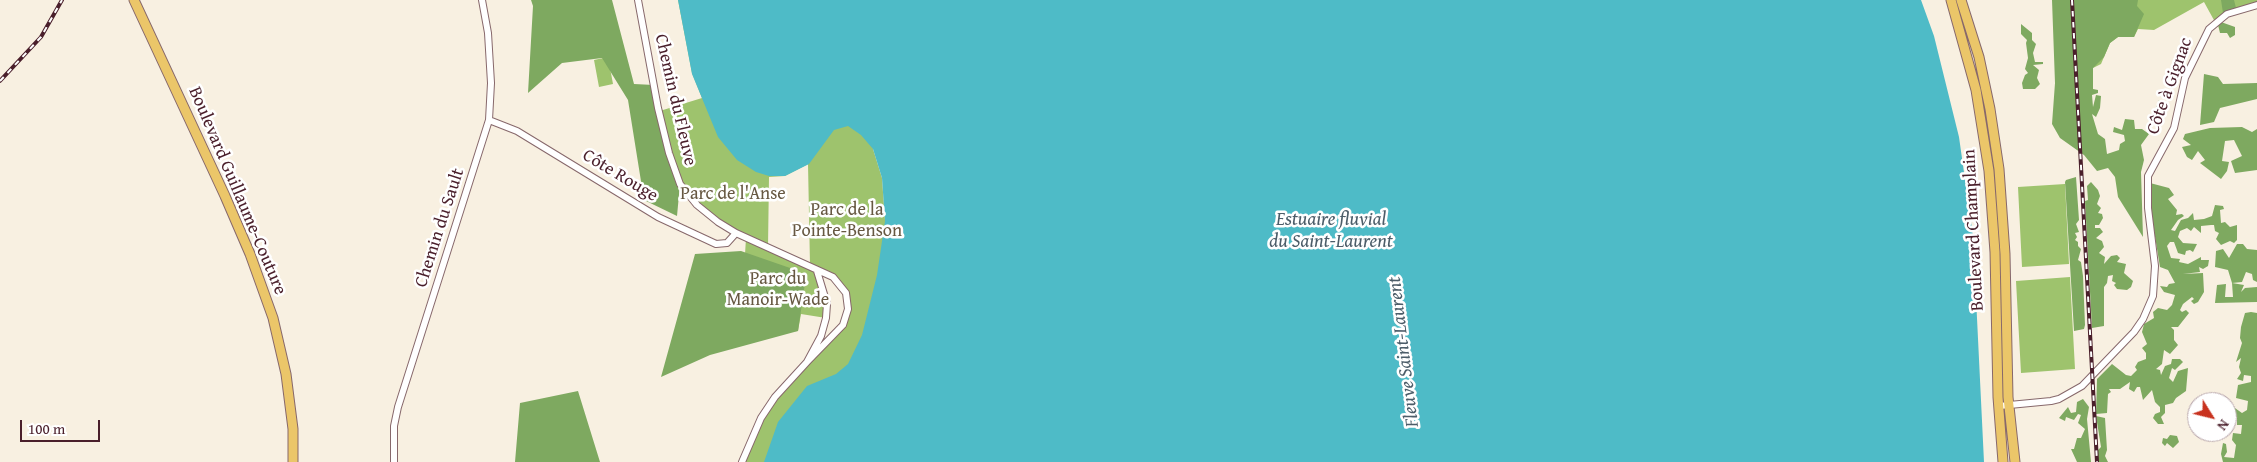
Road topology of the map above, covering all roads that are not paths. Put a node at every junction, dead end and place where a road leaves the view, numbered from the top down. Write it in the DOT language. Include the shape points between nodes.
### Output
graph roads {
  1 [pos="134,0"];
  2 [pos="482,0"];
  3 [pos="638,0"];
  4 [pos="1951,0"];
  5 [pos="1961,0"];
  6 [pos="2257,5"];
  7 [pos="489,120"];
  8 [pos="736,233"];
  9 [pos="818,271"];
  10 [pos="807,362"];
  11 [pos="2008,405"];
  12 [pos="1999,406"];
  13 [pos="293,462"];
  14 [pos="394,462"];
  15 [pos="742,462"];
  16 [pos="2004,462"];
  17 [pos="2015,462"];
  1 -- 13 [label="main road, Boulevard Guillaume-Couture" via="228,203 273,318 286,374 293,429"];
  2 -- 7 [label="street, Chemin du Sault" via="488,32 491,83"];
  3 -- 8 [label="street, Chemin du Fleuve" via="658,108 680,184 696,204"];
  4 -- 12 [label="main road, Boulevard Champlain" via="1976,90 1990,172"];
  5 -- 11 [label="main road, Boulevard Champlain" via="1981,66 1999,169 2003,204"];
  6 -- 11 [label="street, Côte à Gignac" via="2227,14 2215,22 2204,37 2185,78 2174,128 2148,176 2155,266 2153,296 2143,319 2082,386 2051,401"];
  7 -- 8 [label="street, Côte Rouge" via="517,131 658,217 716,244 727,243"];
  7 -- 14 [label="street, Chemin du Sault" via="398,407 394,426"];
  8 -- 9 [label="street, Chemin du Fleuve"];
  9 -- 10 [label="street" via="827,304 826,318 821,336"];
  9 -- 10 [label="street, Chemin du Fleuve" via="841,285 848,309 838,332"];
  10 -- 15 [label="street" via="775,397 761,418"];
  11 -- 12 [label="street, Côte à Gignac"];
  11 -- 17 [label="main road, Boulevard Champlain"];
  12 -- 16 [label="main road, Boulevard Champlain"];
}
